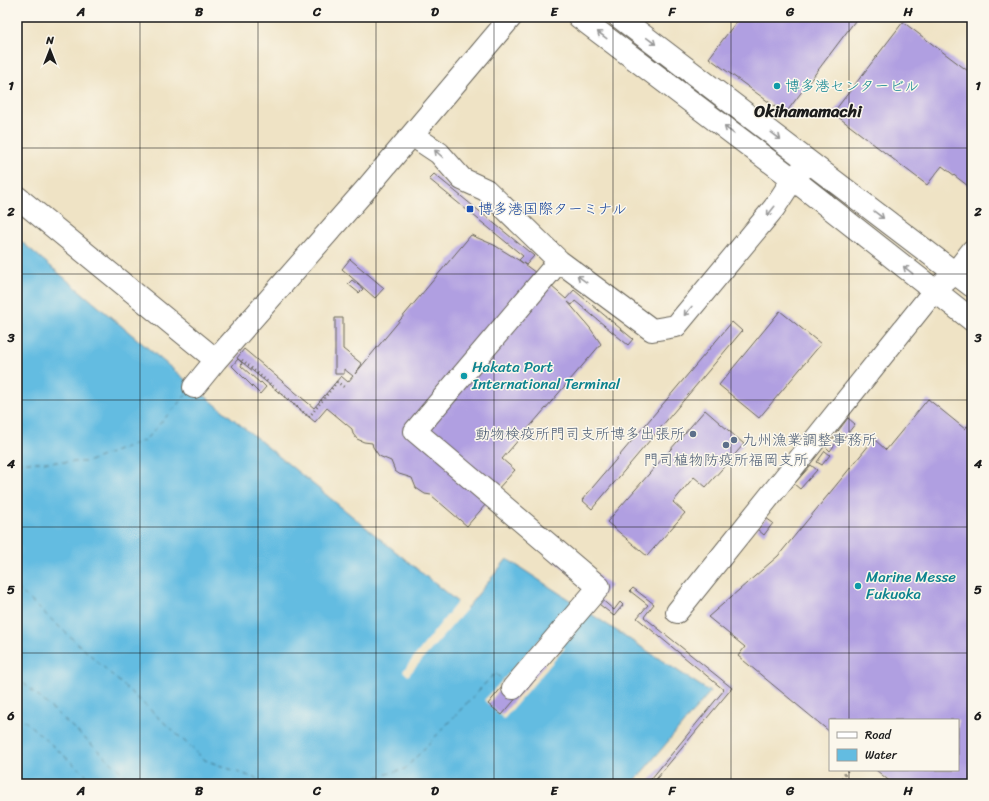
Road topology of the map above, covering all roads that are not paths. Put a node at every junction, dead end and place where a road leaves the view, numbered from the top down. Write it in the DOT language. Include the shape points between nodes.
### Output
graph roads {
  1 [pos="511,17"];
  2 [pos="579,17"];
  3 [pos="620,17"];
  4 [pos="412,135"];
  5 [pos="809,162"];
  6 [pos="793,179"];
  7 [pos="17,197"];
  8 [pos="972,251"];
  9 [pos="558,261"];
  10 [pos="955,273"];
  11 [pos="972,286"];
  12 [pos="934,291"];
  13 [pos="972,320"];
  14 [pos="216,360"];
  15 [pos="194,387"];
  16 [pos="677,612"];
  17 [pos="513,688"];
  1 -- 4 [label="street"];
  6 -- 2 [label="street, one-way"];
  3 -- 5 [label="street, one-way"];
  9 -- 4 [label="street, one-way" via="486,190 462,179 439,153"];
  4 -- 14 [label="street"];
  5 -- 6 [label="street"];
  5 -- 10 [label="street, one-way"];
  6 -- 9 [label="street, one-way" via="774,208 676,326 652,330"];
  12 -- 6 [label="street, one-way"];
  7 -- 14 [label="street"];
  8 -- 10 [label="street"];
  9 -- 17 [label="street" via="415,431 599,587"];
  10 -- 11 [label="street"];
  10 -- 12 [label="street"];
  12 -- 13 [label="street"];
  12 -- 16 [label="street"];
  14 -- 15 [label="street"];
}
